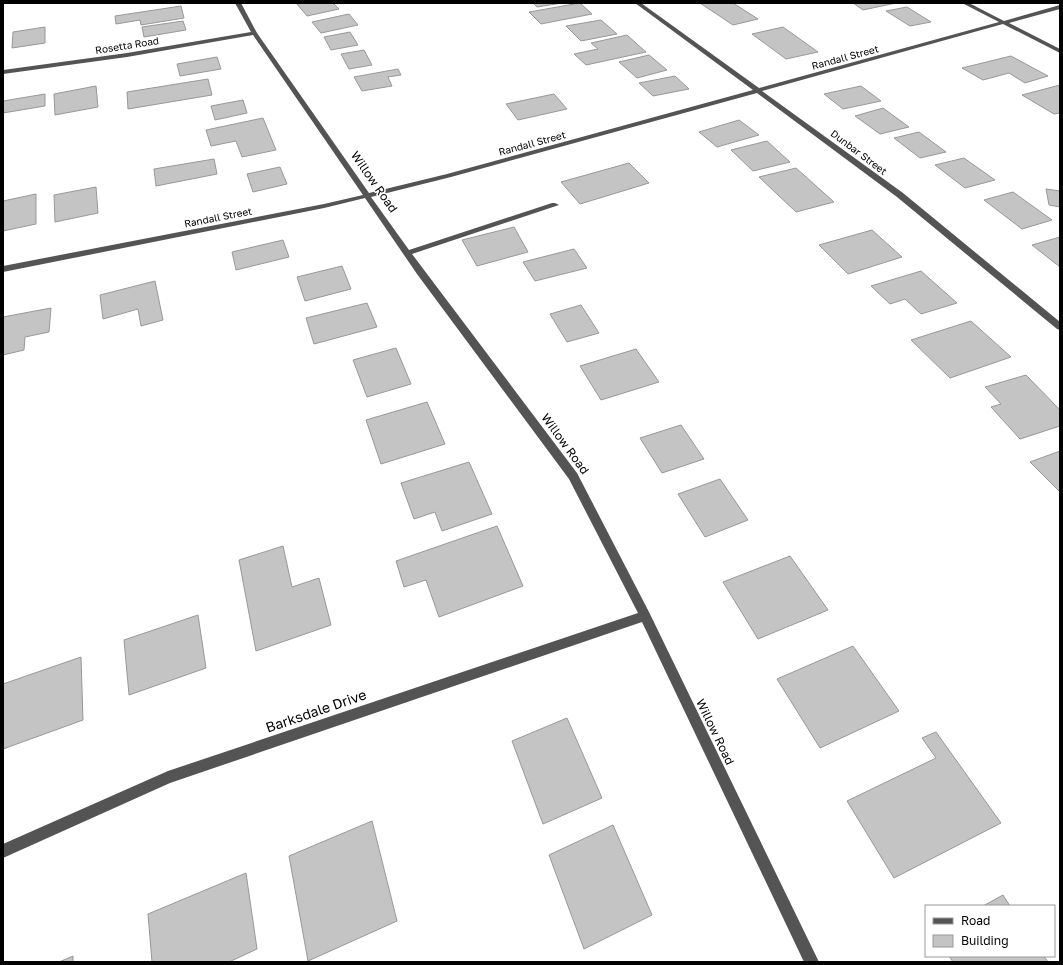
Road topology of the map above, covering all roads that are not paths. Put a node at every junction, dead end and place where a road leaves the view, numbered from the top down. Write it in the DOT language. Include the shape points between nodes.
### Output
graph roads {
  1 [pos="238,3"];
  2 [pos="638,3"];
  3 [pos="965,3"];
  4 [pos="1060,7"];
  5 [pos="1004,24"];
  6 [pos="254,33"];
  7 [pos="1060,51"];
  8 [pos="3,72"];
  9 [pos="760,91"];
  10 [pos="367,196"];
  11 [pos="555,205"];
  12 [pos="407,253"];
  13 [pos="3,269"];
  14 [pos="1060,327"];
  15 [pos="645,616"];
  16 [pos="3,851"];
  17 [pos="812,962"];
  1 -- 6 [label="street, Willow Road"];
  2 -- 9 [label="street, Dunbar Street"];
  3 -- 5 [label="street"];
  4 -- 5 [label="street, Randall Street"];
  5 -- 7 [label="street"];
  5 -- 9 [label="street, Randall Street"];
  6 -- 8 [label="street, Rosetta Road" via="126,55"];
  6 -- 10 [label="street, Willow Road"];
  9 -- 10 [label="street, Randall Street"];
  9 -- 14 [label="street, Dunbar Street" via="900,195"];
  10 -- 12 [label="street, Willow Road"];
  10 -- 13 [label="street, Randall Street"];
  11 -- 12 [label="street"];
  12 -- 15 [label="street, Willow Road" via="573,476"];
  15 -- 16 [label="street, Barksdale Drive" via="168,777"];
  15 -- 17 [label="street, Willow Road"];
}
